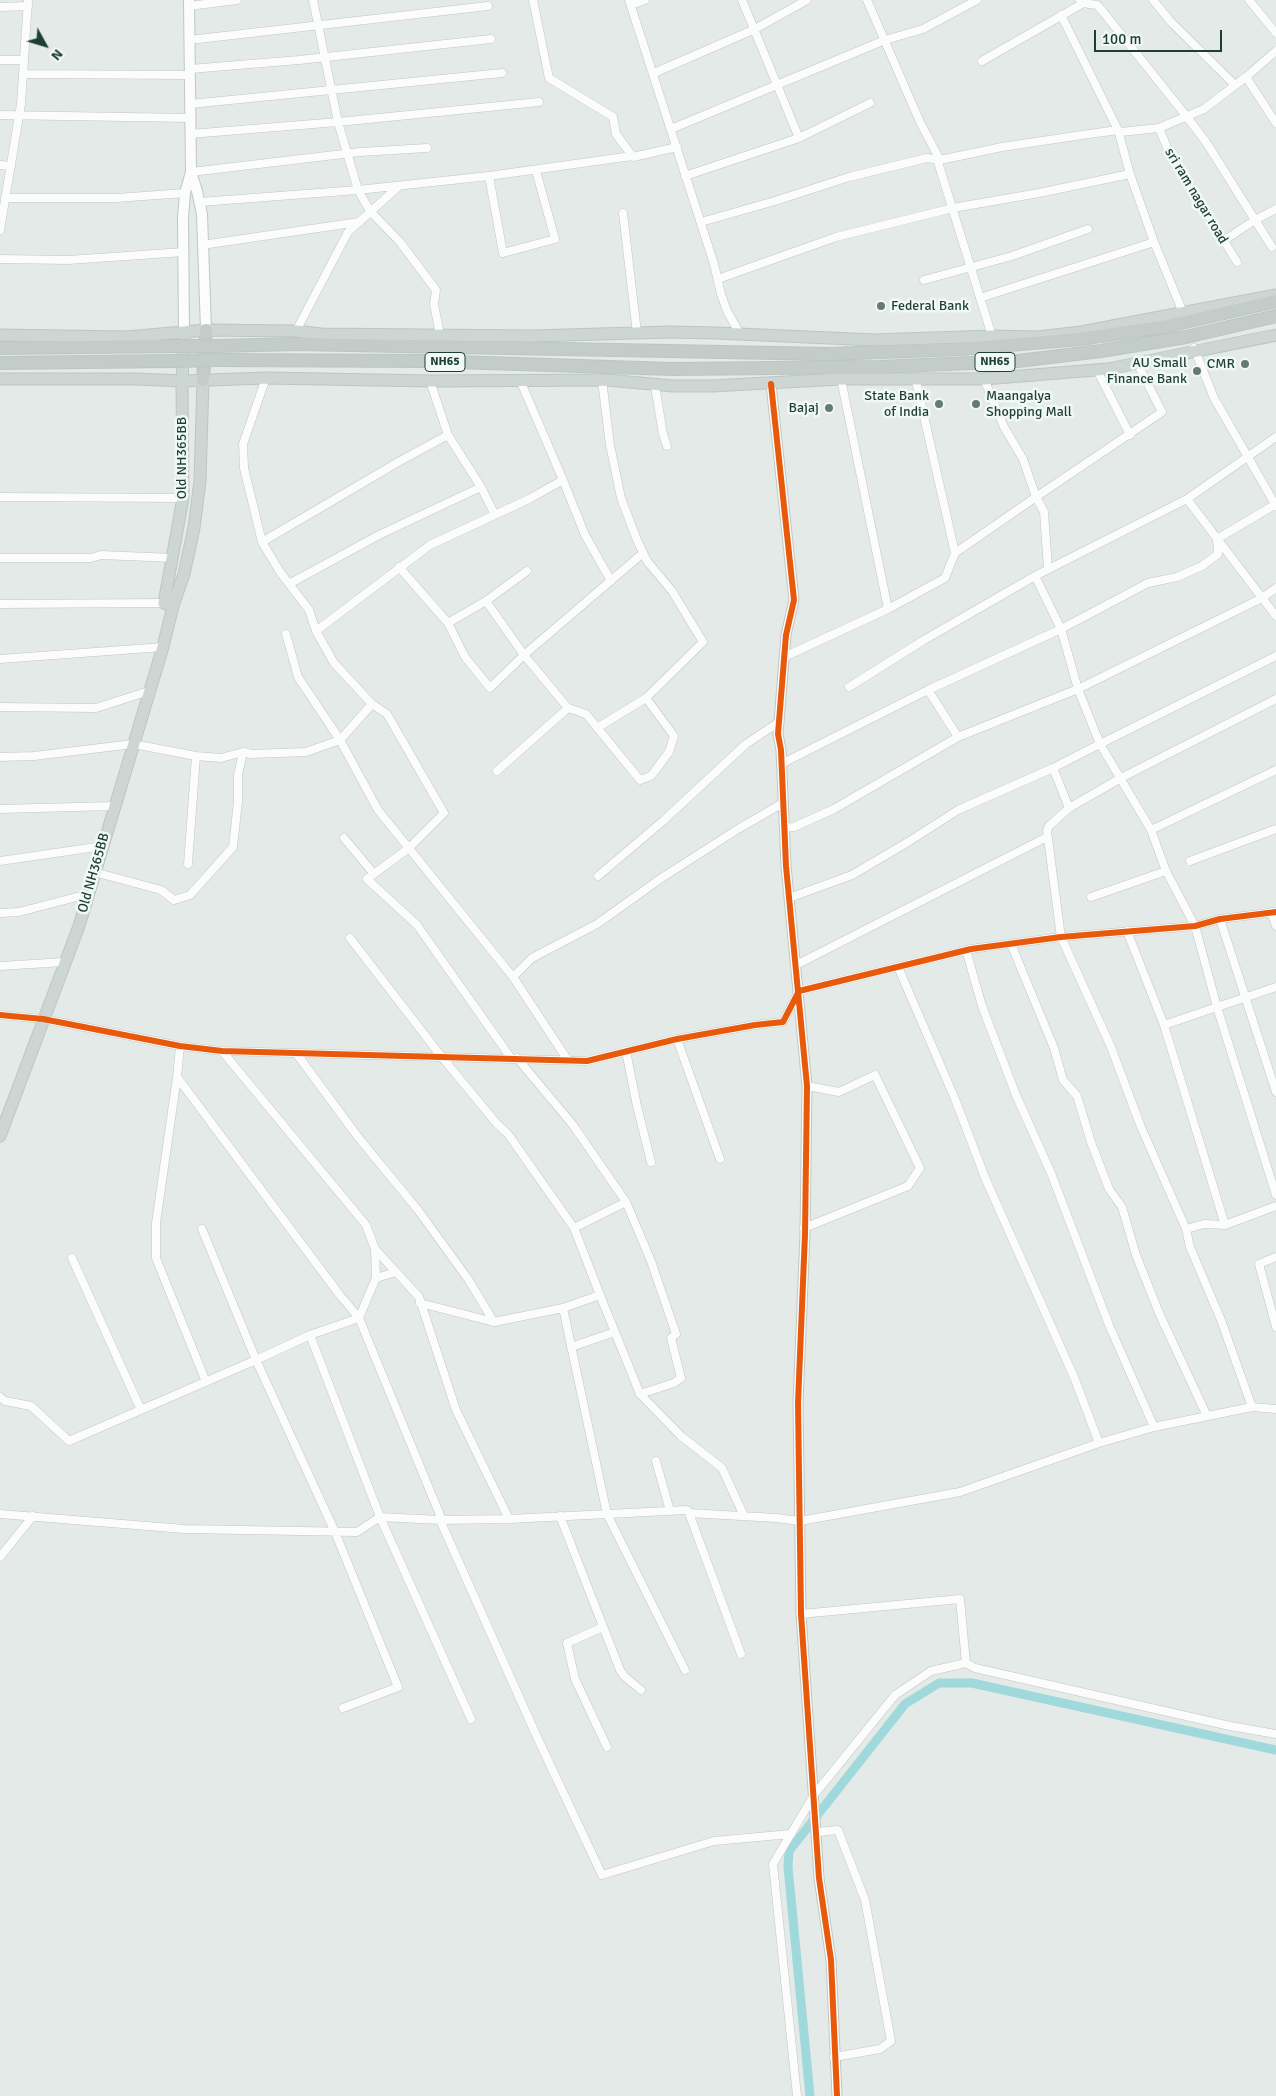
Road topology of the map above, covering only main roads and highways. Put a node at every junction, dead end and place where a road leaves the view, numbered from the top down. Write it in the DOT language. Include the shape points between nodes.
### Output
graph roads {
  1 [pos="189,3"];
  2 [pos="191,172"];
  3 [pos="1276,295"];
  4 [pos="1276,301"];
  5 [pos="1276,316"];
  6 [pos="206,330"];
  7 [pos="184,332"];
  8 [pos="0,335"];
  9 [pos="1276,336"];
  10 [pos="0,348"];
  11 [pos="0,363"];
  12 [pos="0,379"];
  13 [pos="203,380"];
  14 [pos="182,381"];
  15 [pos="168,605"];
  16 [pos="0,1136"];
  1 -- 2 [label="main road"];
  2 -- 6 [label="main road" via="200,202"];
  2 -- 7 [label="main road" via="185,193"];
  3 -- 6 [label="main road" via="1081,332 1037,337 875,340 670,332 532,336"];
  4 -- 10 [label="highway, NH65, bridge" via="1168,326 1080,339 962,350 712,353 295,344"];
  5 -- 11 [label="highway, NH65, bridge" via="1186,337 1101,351 1018,361 878,367 672,369 426,361 218,360"];
  6 -- 7 [label="main road"];
  6 -- 13 [label="highway"];
  7 -- 8 [label="main road" via="126,336"];
  7 -- 14 [label="main road, Old NH365BB"];
  9 -- 13 [label="main road" via="1097,370 984,379 842,379 712,386 655,386 602,380"];
  12 -- 14 [label="main road"];
  13 -- 14 [label="main road"];
  13 -- 15 [label="main road, Old NH365BB" via="200,481 194,528 184,574"];
  14 -- 15 [label="main road, Old NH365BB" via="183,498"];
  15 -- 16 [label="main road, Old NH365BB" via="163,647 79,926"];
}
